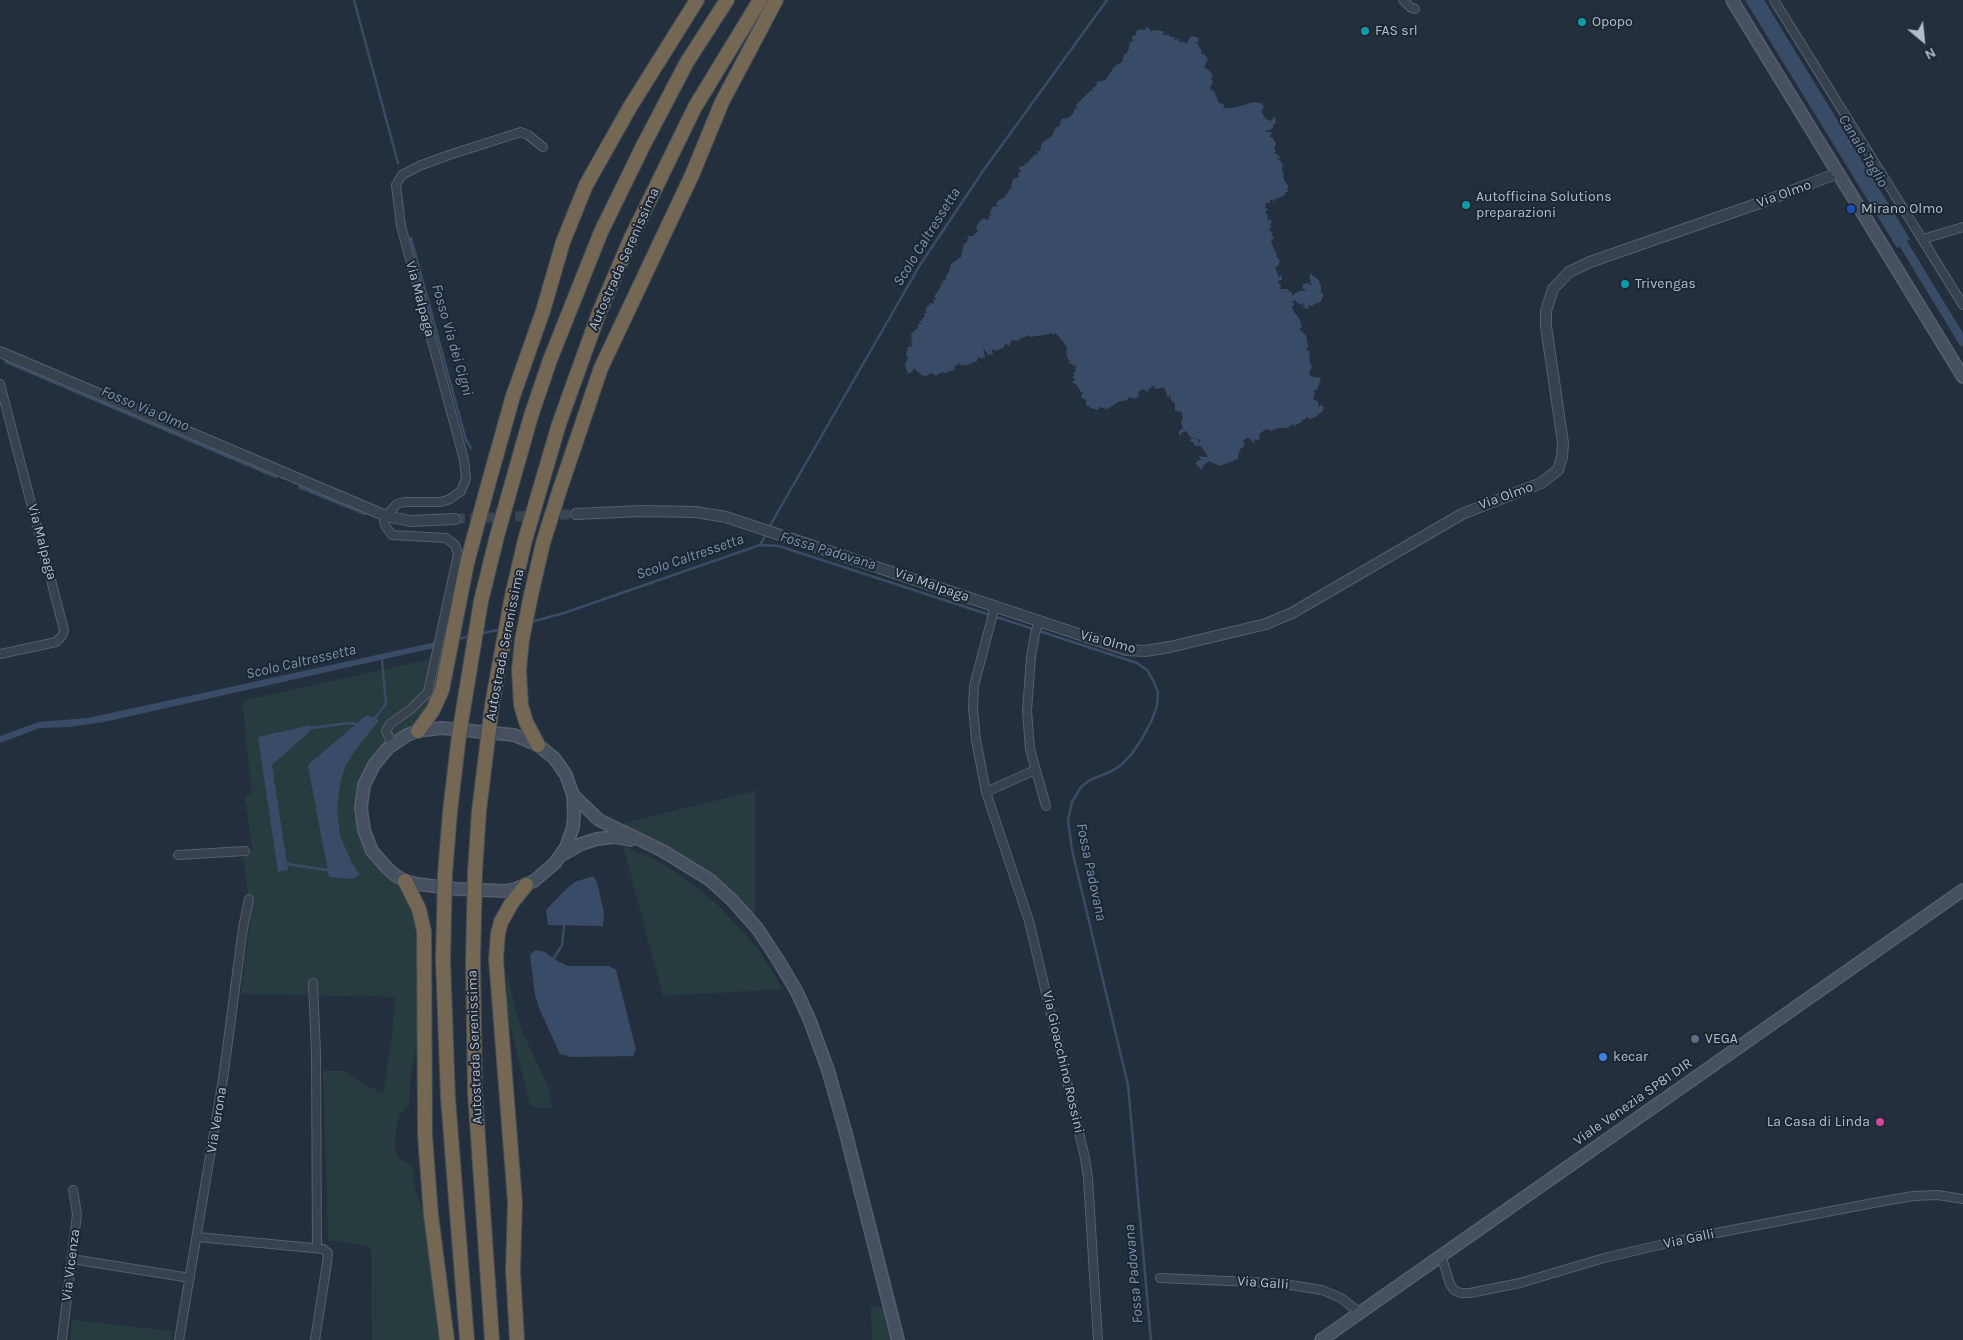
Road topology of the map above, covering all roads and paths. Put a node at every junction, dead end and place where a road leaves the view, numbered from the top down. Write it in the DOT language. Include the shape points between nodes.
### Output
graph roads {
  1 [pos="697,0"];
  2 [pos="726,0"];
  3 [pos="760,0"];
  4 [pos="776,0"];
  5 [pos="1404,0"];
  6 [pos="1732,0"];
  7 [pos="1774,0"];
  8 [pos="1415,9"];
  9 [pos="543,147"];
  10 [pos="1838,173"];
  11 [pos="1963,227"];
  12 [pos="1923,239"];
  13 [pos="1963,305"];
  14 [pos="0,353"];
  15 [pos="1963,376"];
  16 [pos="0,384"];
  17 [pos="576,514"];
  18 [pos="386,516"];
  19 [pos="455,520"];
  20 [pos="995,608"];
  21 [pos="1038,623"];
  22 [pos="448,629"];
  23 [pos="0,654"];
  24 [pos="441,663"];
  25 [pos="418,731"];
  26 [pos="393,745"];
  27 [pos="538,745"];
  28 [pos="1035,770"];
  29 [pos="986,792"];
  30 [pos="573,795"];
  31 [pos="1046,806"];
  32 [pos="651,844"];
  33 [pos="246,851"];
  34 [pos="178,856"];
  35 [pos="561,856"];
  36 [pos="405,881"];
  37 [pos="526,886"];
  38 [pos="1963,890"];
  39 [pos="249,898"];
  40 [pos="313,983"];
  41 [pos="73,1190"];
  42 [pos="1963,1199"];
  43 [pos="198,1237"];
  44 [pos="317,1248"];
  45 [pos="1441,1256"];
  46 [pos="72,1259"];
  47 [pos="190,1278"];
  48 [pos="1160,1278"];
  49 [pos="1360,1313"];
  50 [pos="62,1340"];
  51 [pos="178,1340"];
  52 [pos="315,1340"];
  53 [pos="447,1340"];
  54 [pos="467,1340"];
  55 [pos="492,1340"];
  56 [pos="517,1340"];
  57 [pos="898,1340"];
  58 [pos="1098,1340"];
  59 [pos="1321,1340"];
  1 -- 22 [label="highway" via="586,185 563,242 513,396"];
  2 -- 54 [label="highway, Autostrada Serenissima, bridge" via="687,62 601,232 531,416 482,601 459,735 450,812 443,960 448,1098"];
  3 -- 55 [label="highway, Autostrada Serenissima, bridge" via="695,107 631,238 599,313 559,424 512,596 492,705 475,872 475,1093"];
  4 -- 27 [label="highway" via="722,102 692,175 601,368 545,534 522,640 519,670 521,705"];
  5 -- 8 [label="street"];
  6 -- 10 [label="main road"];
  7 -- 12 [label="street"];
  9 -- 18 [label="street, Via Malpaga" via="521,132 449,155 398,178 401,226 464,460 466,478 461,491 450,499 397,504"];
  10 -- 15 [label="main road"];
  10 -- 21 [label="street, Via Olmo" via="1590,262 1563,277 1550,296 1545,319 1563,450 1558,470 1541,484 1462,514 1292,613 1266,624 1170,647 1136,651"];
  11 -- 12 [label="street"];
  12 -- 13 [label="street"];
  14 -- 18 [label="street"];
  16 -- 23 [label="street, Via Malpaga" via="64,630 56,642"];
  17 -- 20 [label="street, Via Malpaga" via="706,513 736,519"];
  18 -- 19 [label="street" via="410,521"];
  18 -- 22 [label="street" via="386,527 395,536 442,537 457,547"];
  20 -- 21 [label="street, Via Olmo"];
  20 -- 29 [label="street, Via Gioacchino Rossini" via="974,686 976,740"];
  21 -- 28 [label="street" via="1026,711"];
  22 -- 24 [label="highway"];
  24 -- 25 [label="highway" via="440,698"];
  24 -- 26 [label="street" via="428,692 390,724 386,731"];
  25 -- 26 [label="main road"];
  25 -- 27 [label="main road" via="452,729 505,733"];
  26 -- 36 [label="main road" via="380,756 368,775 362,796 361,819 372,850 387,868"];
  27 -- 30 [label="main road" via="560,766"];
  28 -- 29 [label="street"];
  28 -- 31 [label="street"];
  29 -- 58 [label="street, Via Gioacchino Rossini" via="1029,920 1085,1158"];
  30 -- 32 [label="main road" via="599,820"];
  30 -- 35 [label="main road" via="573,827"];
  32 -- 35 [label="main road" via="606,837 581,844"];
  32 -- 57 [label="main road" via="710,880 732,900 757,928 797,992 828,1070"];
  33 -- 34 [label="street"];
  35 -- 37 [label="main road" via="542,876"];
  36 -- 37 [label="main road" via="431,887 490,891"];
  36 -- 53 [label="highway" via="419,908 424,931 425,1135 430,1215"];
  37 -- 56 [label="highway" via="501,922 496,959 515,1202"];
  38 -- 45 [label="main road, Viale Venezia SP81 DIR"];
  39 -- 43 [label="street, Via Verona"];
  40 -- 44 [label="street"];
  41 -- 46 [label="street, Via Vicenza" via="77,1208"];
  42 -- 45 [label="street, Via Galli" via="1938,1195 1884,1201 1690,1238 1470,1293 1454,1290"];
  43 -- 44 [label="street"];
  43 -- 47 [label="street, Via Verona"];
  44 -- 52 [label="street" via="328,1253 328,1263"];
  45 -- 49 [label="main road, Viale Venezia SP81 DIR"];
  46 -- 47 [label="street"];
  46 -- 50 [label="street, Via Vicenza"];
  47 -- 51 [label="street, Via Verona"];
  48 -- 49 [label="street, Via Galli" via="1274,1282 1322,1290 1341,1298"];
  49 -- 59 [label="main road, Viale Venezia SP81 DIR"];
}
